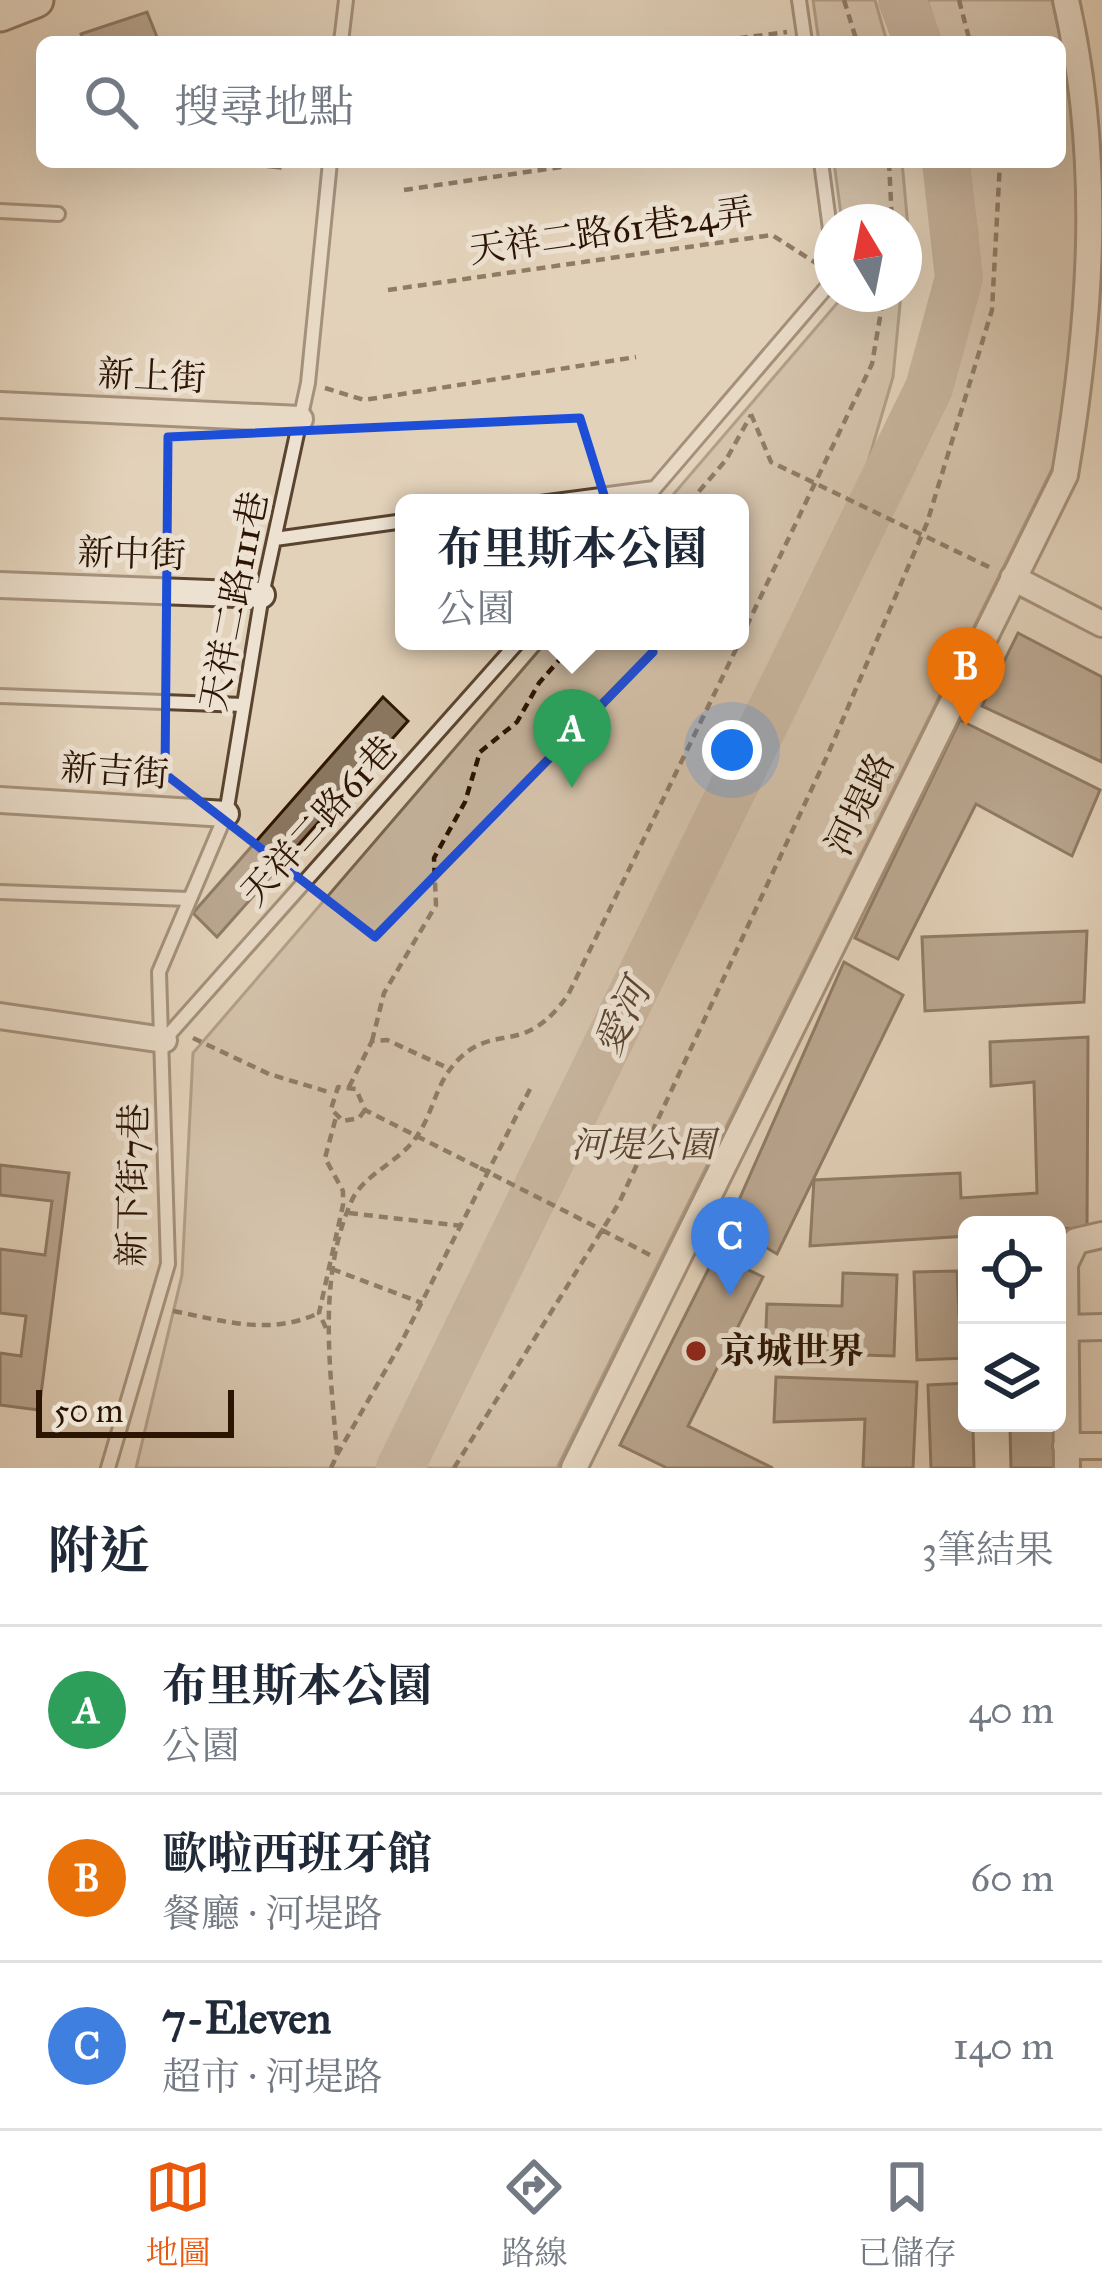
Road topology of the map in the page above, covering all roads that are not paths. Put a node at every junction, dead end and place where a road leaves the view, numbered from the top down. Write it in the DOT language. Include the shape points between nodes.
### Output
graph roads {
  1 [pos="36,0"];
  2 [pos="346,0"];
  3 [pos="799,0"];
  4 [pos="1066,0"];
  5 [pos="0,14"];
  6 [pos="342,36"];
  7 [pos="804,36"];
  8 [pos="329,168"];
  9 [pos="822,168"];
  10 [pos="827,204"];
  11 [pos="0,211"];
  12 [pos="58,214"];
  13 [pos="814,300"];
  14 [pos="0,405"];
  15 [pos="300,419"];
  16 [pos="656,488"];
  17 [pos="610,494"];
  18 [pos="650,494"];
  19 [pos="395,522"];
  20 [pos="275,539"];
  21 [pos="1012,578"];
  22 [pos="0,585"];
  23 [pos="262,595"];
  24 [pos="1102,624"];
  25 [pos="511,650"];
  26 [pos="0,697"];
  27 [pos="244,705"];
  28 [pos="0,800"];
  29 [pos="226,814"];
  30 [pos="0,892"];
  31 [pos="189,899"];
  32 [pos="0,1016"];
  33 [pos="169,1035"];
  34 [pos="1102,1235"];
  35 [pos="1065,1324"];
  36 [pos="1102,1327"];
  37 [pos="1066,1328"];
  38 [pos="1066,1392"];
  39 [pos="1102,1446"];
  40 [pos="1067,1457"];
  41 [pos="108,1468"];
  42 [pos="574,1468"];
  1 -- 5 [label="street"];
  2 -- 6 [label="lane"];
  3 -- 7 [label="lane"];
  4 -- 21 [label="street, 河堤路" via="1092,139 1091,315 1065,475"];
  8 -- 15 [label="lane, 天祥二路111巷"];
  9 -- 10 [label="lane"];
  11 -- 12 [label="lane"];
  13 -- 16 [label="lane"];
  14 -- 15 [label="street, 新上街"];
  15 -- 20 [label="lane, 天祥二路111巷"];
  16 -- 17 [label="lane"];
  16 -- 18 [label="lane"];
  19 -- 20 [label="lane"];
  20 -- 23 [label="lane, 天祥二路111巷"];
  21 -- 24 [label="street"];
  21 -- 42 [label="street, 河堤路"];
  22 -- 23 [label="street, 新中街"];
  23 -- 27 [label="lane, 天祥二路111巷"];
  25 -- 33 [label="lane, 天祥二路61巷"];
  26 -- 27 [label="lane"];
  27 -- 29 [label="lane, 天祥二路111巷"];
  28 -- 29 [label="street, 新吉街"];
  29 -- 31 [label="lane, 天祥二路111巷"];
  30 -- 31 [label="lane"];
  31 -- 33 [label="lane, 天祥二路111巷" via="159,972"];
  32 -- 33 [label="street"];
  33 -- 41 [label="lane, 新下街7巷" via="168,1264"];
  34 -- 35 [label="street" via="1076,1241 1065,1264"];
  36 -- 37 [label="street"];
  38 -- 40 [label="street"];
  39 -- 40 [label="street"];
}
